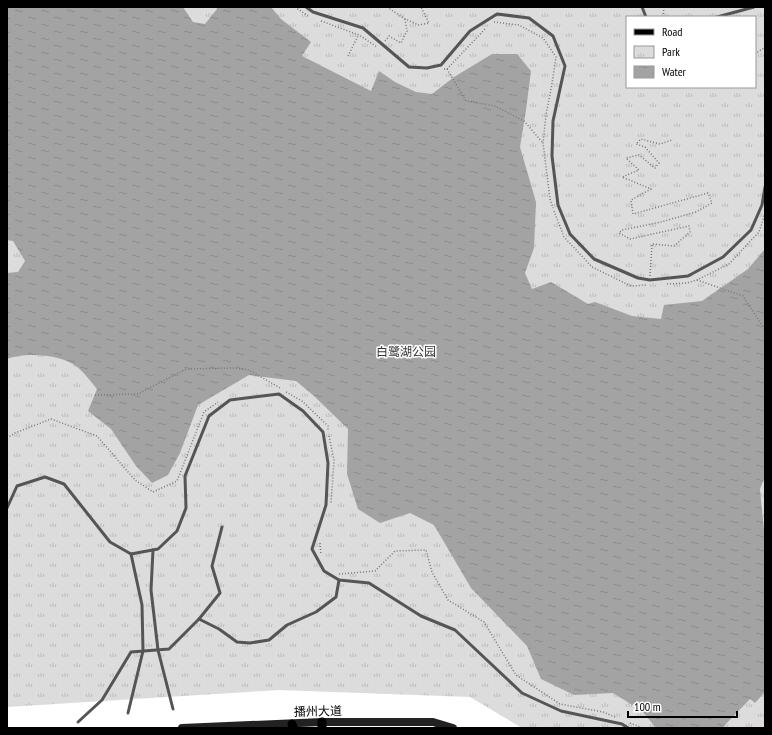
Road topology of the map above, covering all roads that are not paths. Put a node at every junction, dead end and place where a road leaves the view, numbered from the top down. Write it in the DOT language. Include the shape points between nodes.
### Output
graph roads {
  1 [pos="306,7"];
  2 [pos="754,7"];
  3 [pos="721,16"];
  4 [pos="765,186"];
  5 [pos="7,508"];
  6 [pos="222,528"];
  7 [pos="152,550"];
  8 [pos="131,554"];
  9 [pos="339,580"];
  10 [pos="199,619"];
  11 [pos="158,650"];
  12 [pos="142,651"];
  13 [pos="173,709"];
  14 [pos="128,713"];
  15 [pos="78,722"];
  16 [pos="322,725"];
  17 [pos="292,726"];
  18 [pos="182,728"];
  19 [pos="453,728"];
  20 [pos="628,728"];
  1 -- 4 [label="lane" via="313,12 363,28 409,67 428,68 441,65 470,31 497,14 529,18 553,36 566,66 553,121 552,156 558,205 570,234 594,259 638,278 650,280 688,276 723,257 751,230 762,206"];
  2 -- 3 [label="lane"];
  5 -- 8 [label="lane" via="17,486 45,477 58,481 64,484 110,542"];
  6 -- 10 [label="lane" via="212,566 220,593"];
  7 -- 8 [label="lane"];
  7 -- 9 [label="lane" via="158,549 177,531 186,508 185,476 209,416 230,400 279,394 303,411 323,432 328,464 326,505 312,549 324,571"];
  7 -- 11 [label="lane" via="151,590"];
  8 -- 12 [label="lane" via="142,605"];
  9 -- 10 [label="lane" via="336,596 316,612 287,624 269,640 237,642"];
  9 -- 20 [label="lane" via="370,583 420,616 455,630 522,693 560,711 622,724"];
  10 -- 11 [label="lane" via="169,649"];
  11 -- 12 [label="lane"];
  11 -- 13 [label="lane"];
  12 -- 14 [label="lane"];
  12 -- 15 [label="lane" via="131,652 102,700"];
  16 -- 17 [label="main road, 播州大道"];
  16 -- 19 [label="main road, 播州大道" via="433,722"];
  17 -- 18 [label="main road, 播州大道"];
}
